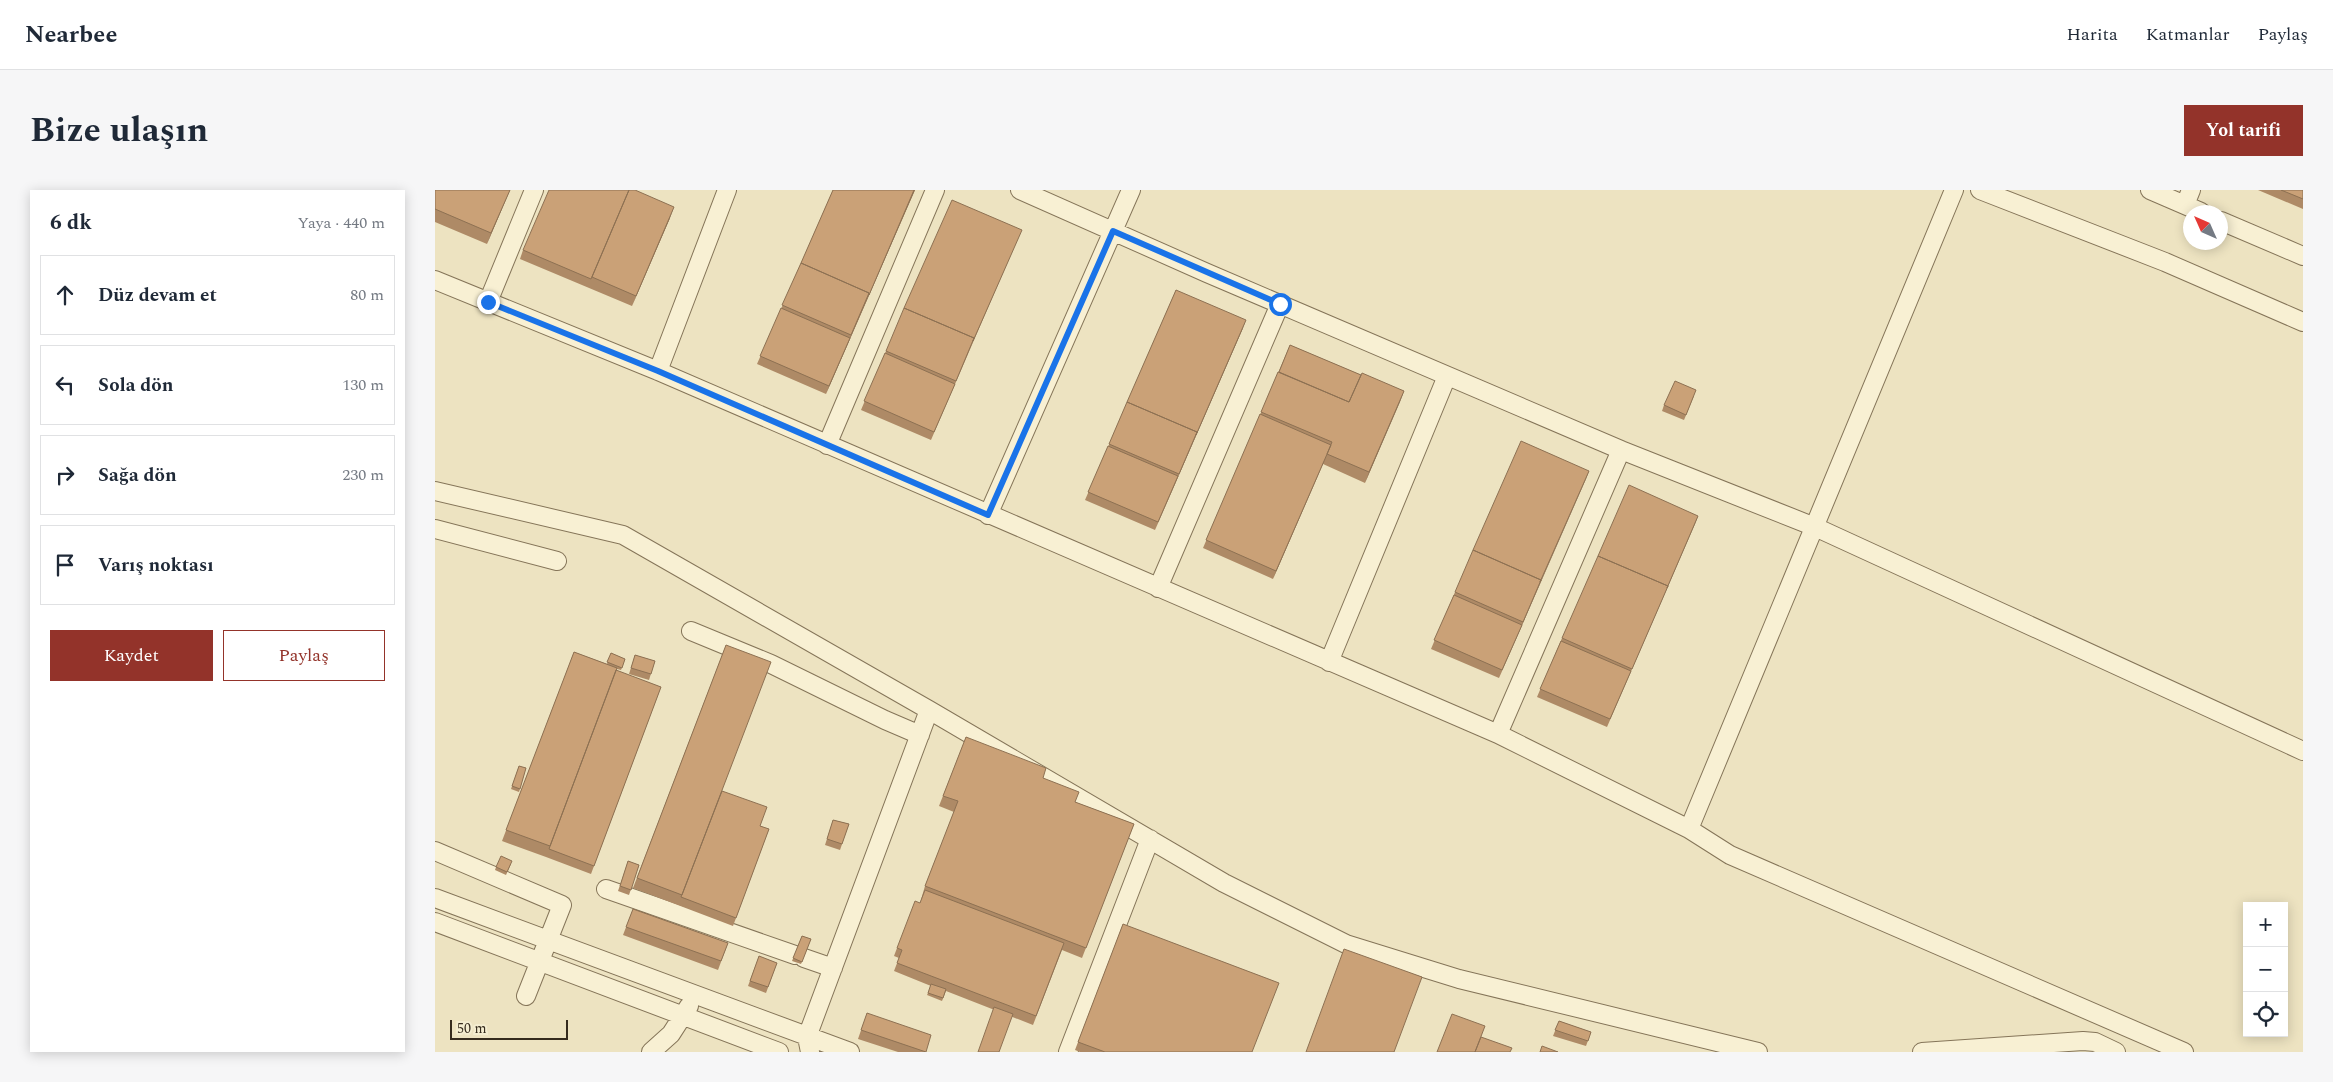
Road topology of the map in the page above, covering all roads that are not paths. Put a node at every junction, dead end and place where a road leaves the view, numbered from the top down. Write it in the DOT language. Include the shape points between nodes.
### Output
graph roads {
  1 [pos="534,190"];
  2 [pos="727,190"];
  3 [pos="935,190"];
  4 [pos="1021,190"];
  5 [pos="1131,190"];
  6 [pos="1954,190"];
  7 [pos="1980,190"];
  8 [pos="2149,190"];
  9 [pos="2188,198"];
  10 [pos="2228,224"];
  11 [pos="1113,231"];
  12 [pos="2303,256"];
  13 [pos="435,280"];
  14 [pos="488,302"];
  15 [pos="1280,304"];
  16 [pos="2303,322"];
  17 [pos="658,371"];
  18 [pos="1447,376"];
  19 [pos="827,445"];
  20 [pos="1621,450"];
  21 [pos="435,491"];
  22 [pos="988,515"];
  23 [pos="1815,527"];
  24 [pos="435,529"];
  25 [pos="557,562"];
  26 [pos="1158,588"];
  27 [pos="691,631"];
  28 [pos="1329,662"];
  29 [pos="929,710"];
  30 [pos="1498,734"];
  31 [pos="920,735"];
  32 [pos="2303,751"];
  33 [pos="1689,829"];
  34 [pos="1149,840"];
  35 [pos="435,851"];
  36 [pos="606,889"];
  37 [pos="435,898"];
  38 [pos="435,922"];
  39 [pos="547,939"];
  40 [pos="539,961"];
  41 [pos="833,968"];
  42 [pos="526,996"];
  43 [pos="696,996"];
  44 [pos="683,1016"];
  45 [pos="707,1025"];
  46 [pos="809,1045"];
  47 [pos="651,1052"];
  48 [pos="744,1052"];
  49 [pos="779,1052"];
  50 [pos="850,1052"];
  51 [pos="1068,1052"];
  52 [pos="1758,1052"];
  53 [pos="1922,1052"];
  54 [pos="2116,1052"];
  55 [pos="2184,1052"];
  1 -- 14 [label="street"];
  2 -- 17 [label="street"];
  3 -- 19 [label="street"];
  4 -- 11 [label="street"];
  5 -- 11 [label="street"];
  6 -- 23 [label="street"];
  7 -- 16 [label="street" via="2165,262"];
  8 -- 9 [label="street"];
  10 -- 12 [label="street"];
  11 -- 15 [label="street"];
  11 -- 22 [label="street"];
  13 -- 14 [label="street"];
  14 -- 17 [label="street"];
  15 -- 18 [label="street"];
  15 -- 26 [label="street"];
  17 -- 19 [label="street"];
  18 -- 20 [label="street"];
  18 -- 28 [label="street"];
  19 -- 22 [label="street"];
  20 -- 23 [label="street"];
  20 -- 30 [label="street"];
  21 -- 29 [label="street" via="623,535"];
  22 -- 26 [label="street"];
  23 -- 32 [label="street"];
  23 -- 33 [label="street"];
  24 -- 25 [label="street"];
  26 -- 28 [label="street"];
  27 -- 31 [label="street" via="771,664"];
  28 -- 30 [label="street"];
  29 -- 31 [label="street"];
  29 -- 34 [label="street"];
  30 -- 33 [label="street"];
  31 -- 41 [label="street"];
  33 -- 55 [label="street" via="1730,855"];
  34 -- 51 [label="street"];
  34 -- 52 [label="street" via="1224,883 1346,944 1459,979"];
  35 -- 39 [label="street" via="562,905"];
  36 -- 41 [label="street"];
  37 -- 39 [label="street"];
  38 -- 40 [label="street"];
  39 -- 40 [label="street"];
  39 -- 43 [label="street"];
  40 -- 42 [label="street"];
  40 -- 44 [label="street"];
  41 -- 46 [label="street"];
  43 -- 44 [label="street"];
  43 -- 46 [label="street"];
  44 -- 45 [label="street"];
  44 -- 47 [label="street" via="671,1034"];
  45 -- 48 [label="street"];
  45 -- 49 [label="street"];
  46 -- 50 [label="street"];
  53 -- 54 [label="street" via="2083,1041 2095,1042"];
}
